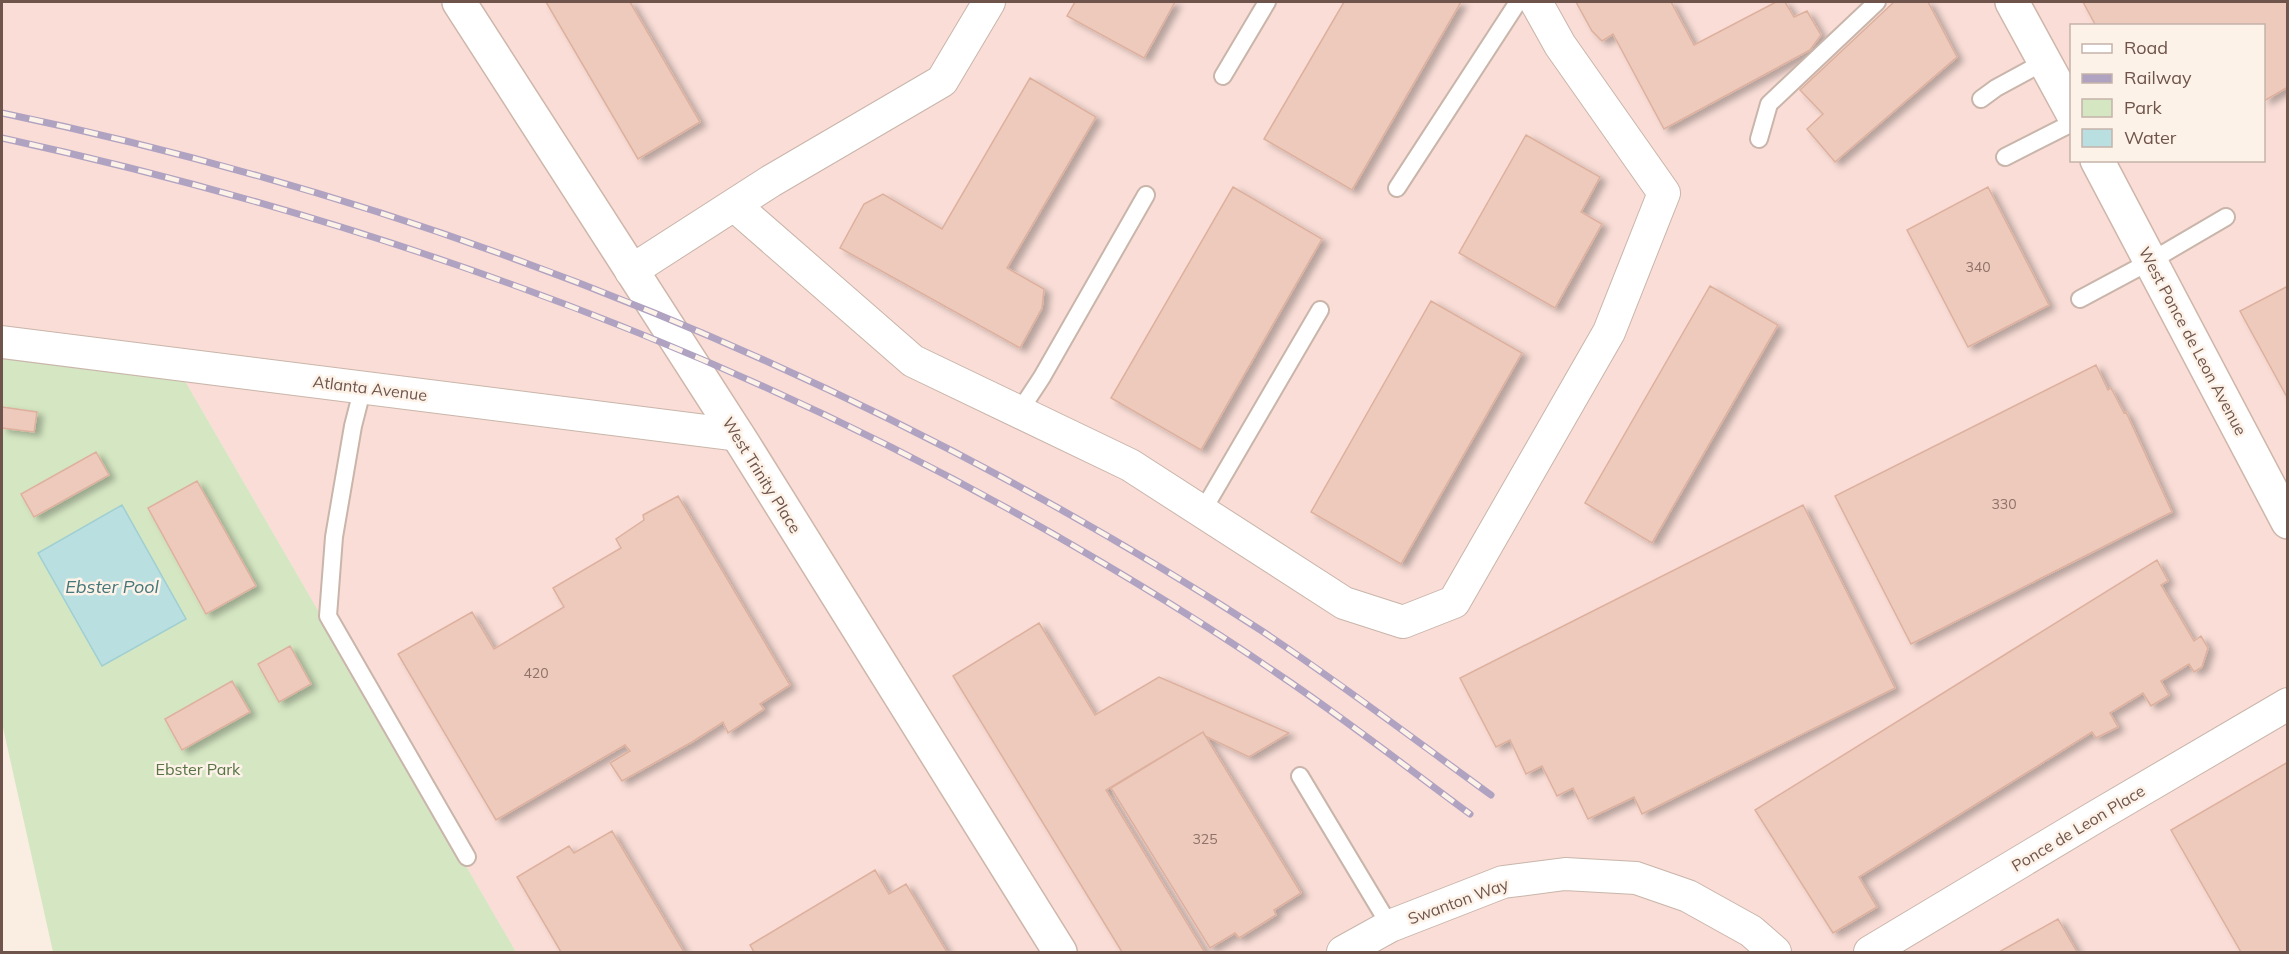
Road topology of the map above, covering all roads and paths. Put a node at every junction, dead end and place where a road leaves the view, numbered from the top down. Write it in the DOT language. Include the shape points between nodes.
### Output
graph roads {
  1 [pos="459,2"];
  2 [pos="989,2"];
  3 [pos="1267,2"];
  4 [pos="1518,2"];
  5 [pos="1536,2"];
  6 [pos="1877,2"];
  7 [pos="2012,2"];
  8 [pos="2044,62"];
  9 [pos="1223,76"];
  10 [pos="1981,99"];
  11 [pos="2070,108"];
  12 [pos="2070,124"];
  13 [pos="1759,140"];
  14 [pos="2005,157"];
  15 [pos="2098,162"];
  16 [pos="1397,188"];
  17 [pos="1146,195"];
  18 [pos="734,205"];
  19 [pos="2226,217"];
  20 [pos="2151,261"];
  21 [pos="631,272"];
  22 [pos="2080,299"];
  23 [pos="1320,310"];
  24 [pos="2,342"];
  25 [pos="363,387"];
  26 [pos="1019,412"];
  27 [pos="738,435"];
  28 [pos="1202,512"];
  29 [pos="2288,522"];
  30 [pos="2288,704"];
  31 [pos="1300,776"];
  32 [pos="467,857"];
  33 [pos="1390,926"];
  34 [pos="1060,952"];
  35 [pos="1343,952"];
  36 [pos="1775,952"];
  37 [pos="1870,952"];
  1 -- 21 [label="street, West Trinity Place"];
  2 -- 18 [label="street" via="942,81"];
  3 -- 9 [label="lane"];
  4 -- 16 [label="lane"];
  5 -- 28 [label="street" via="1560,45 1664,193 1609,332 1454,602 1403,622 1344,603"];
  6 -- 13 [label="lane" via="1769,104"];
  7 -- 8 [label="street"];
  8 -- 10 [label="lane"];
  8 -- 11 [label="street"];
  12 -- 14 [label="lane"];
  15 -- 20 [label="street, West Ponce de Leon Avenue"];
  17 -- 26 [label="lane"];
  18 -- 21 [label="street"];
  18 -- 26 [label="street" via="913,361"];
  19 -- 20 [label="lane"];
  20 -- 22 [label="lane"];
  20 -- 29 [label="street, West Ponce de Leon Avenue"];
  21 -- 27 [label="street, West Trinity Place"];
  23 -- 28 [label="lane"];
  24 -- 25 [label="street, Atlanta Avenue"];
  25 -- 27 [label="street, Atlanta Avenue"];
  25 -- 32 [label="lane" via="334,537 328,616"];
  26 -- 28 [label="street" via="1130,465"];
  27 -- 34 [label="street, West Trinity Place"];
  30 -- 37 [label="street, Ponce de Leon Place"];
  31 -- 33 [label="lane"];
  33 -- 35 [label="street, Swanton Way"];
  33 -- 36 [label="street, Swanton Way" via="1503,882 1565,874 1636,878 1688,896 1751,931"];
}
